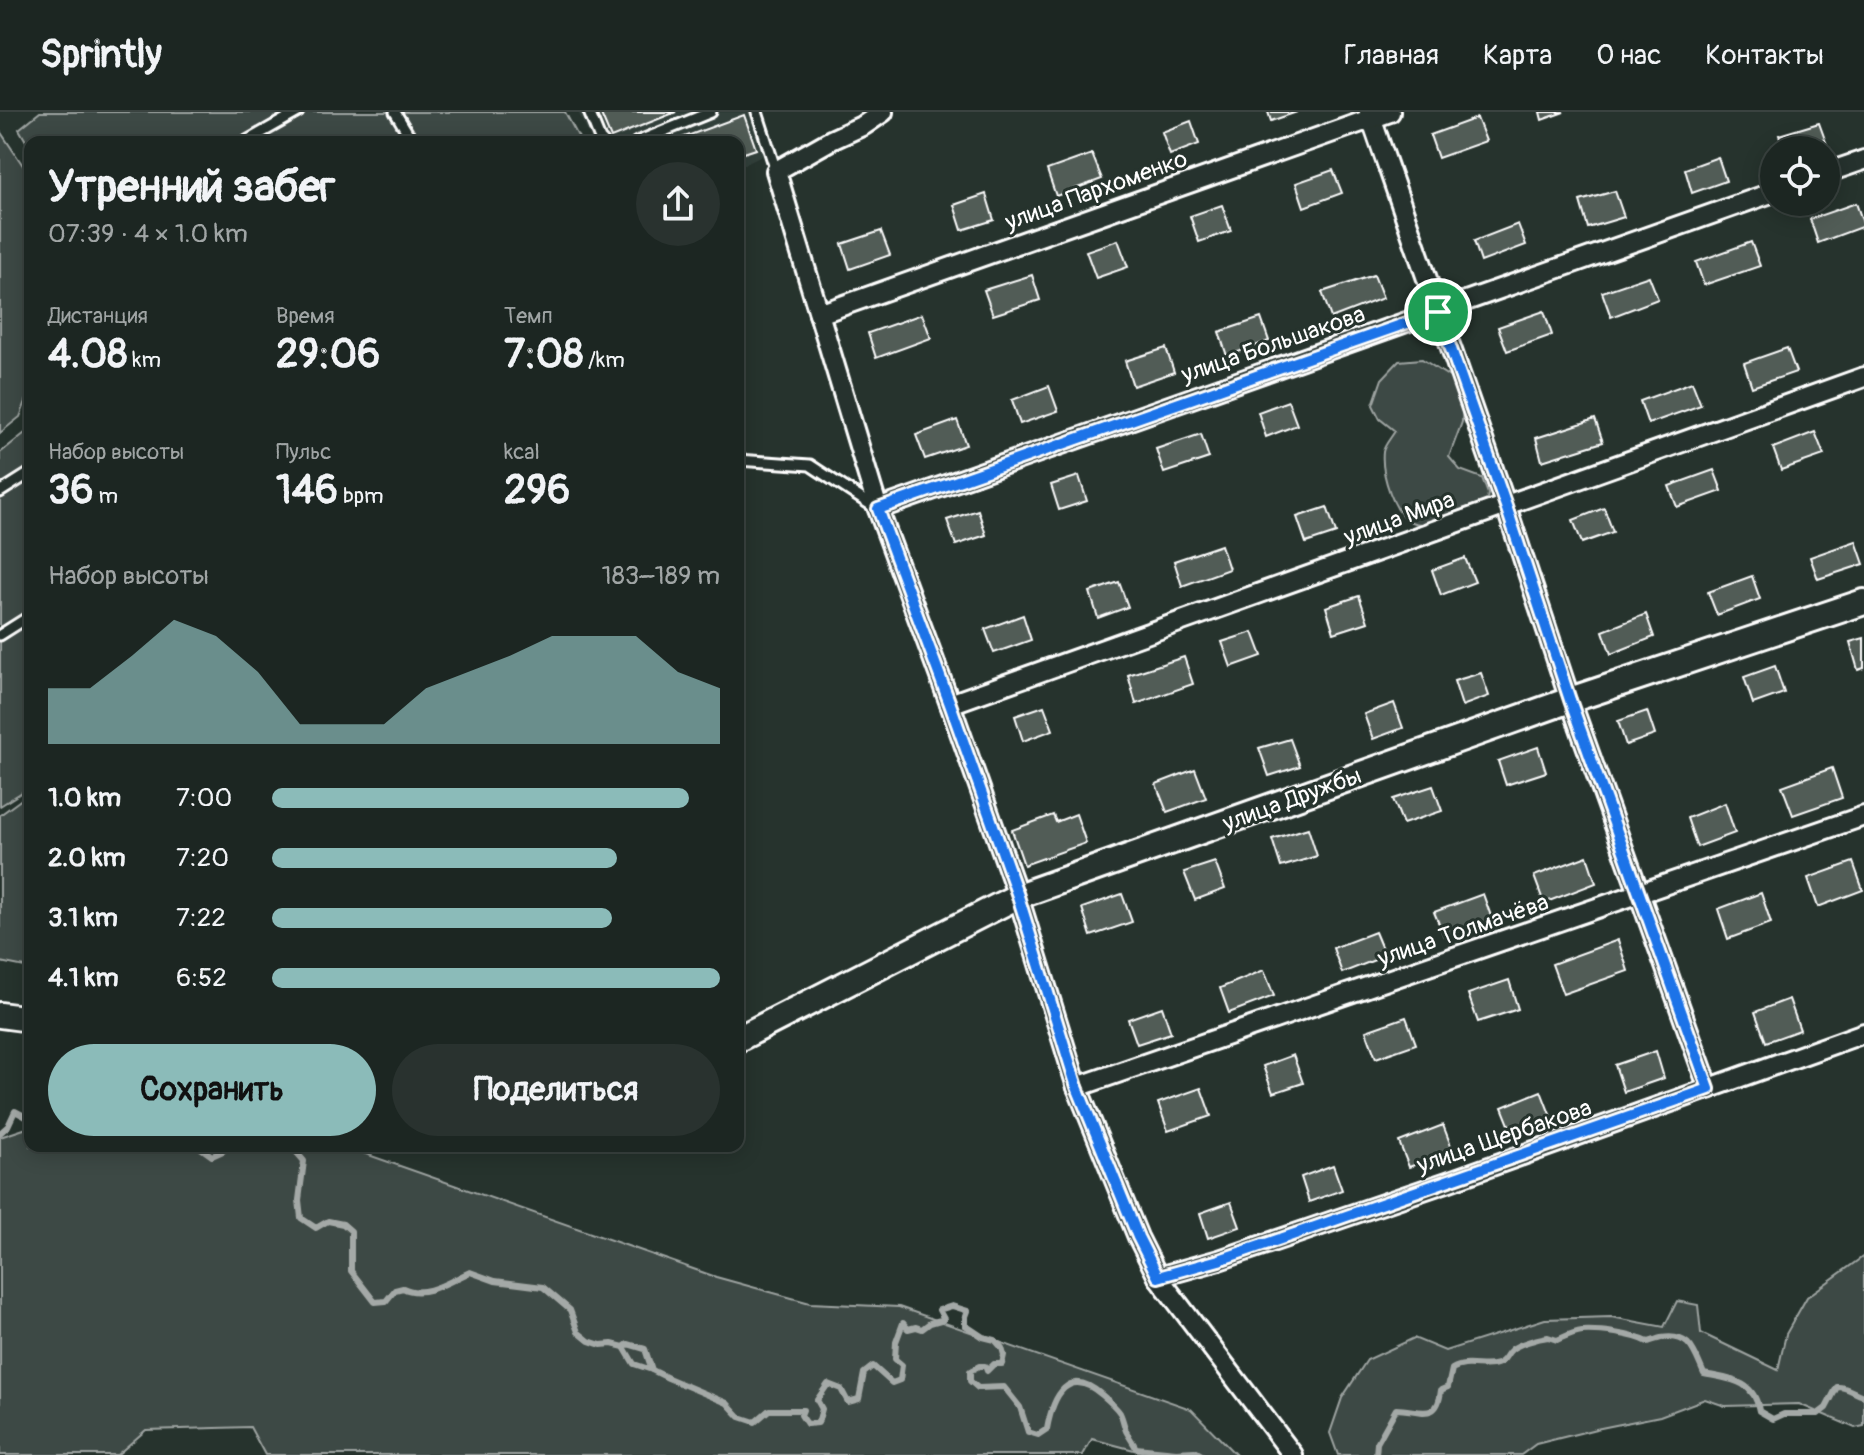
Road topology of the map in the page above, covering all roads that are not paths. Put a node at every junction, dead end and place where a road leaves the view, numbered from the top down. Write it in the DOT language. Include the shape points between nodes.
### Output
graph roads {
  1 [pos="298,112"];
  2 [pos="395,112"];
  3 [pos="589,112"];
  4 [pos="711,112"];
  5 [pos="757,112"];
  6 [pos="883,112"];
  7 [pos="1390,112"];
  8 [pos="1370,115"];
  9 [pos="256,136"];
  10 [pos="409,136"];
  11 [pos="599,136"];
  12 [pos="652,136"];
  13 [pos="1864,160"];
  14 [pos="1840,168"];
  15 [pos="776,171"];
  16 [pos="1760,197"];
  17 [pos="1438,312"];
  18 [pos="819,314"];
  19 [pos="1864,377"];
  20 [pos="744,460"];
  21 [pos="24,477"];
  22 [pos="0,492"];
  23 [pos="1506,506"];
  24 [pos="878,509"];
  25 [pos="1864,602"];
  26 [pos="24,620"];
  27 [pos="0,635"];
  28 [pos="1570,700"];
  29 [pos="950,704"];
  30 [pos="1864,816"];
  31 [pos="1639,895"];
  32 [pos="1018,896"];
  33 [pos="0,1015"];
  34 [pos="24,1018"];
  35 [pos="1864,1033"];
  36 [pos="744,1036"];
  37 [pos="1077,1087"];
  38 [pos="1709,1089"];
  39 [pos="1158,1277"];
  40 [pos="1293,1455"];
  1 -- 9 [label="lane"];
  2 -- 10 [label="lane"];
  3 -- 11 [label="lane"];
  4 -- 12 [label="lane"];
  5 -- 15 [label="lane"];
  6 -- 15 [label="street"];
  7 -- 8 [label="street, улица Пархоменко"];
  8 -- 17 [label="street"];
  8 -- 18 [label="street, улица Пархоменко"];
  13 -- 14 [label="street"];
  15 -- 18 [label="street"];
  16 -- 17 [label="street, улица Большакова"];
  17 -- 23 [label="street"];
  17 -- 24 [label="street, улица Большакова"];
  18 -- 24 [label="street"];
  19 -- 23 [label="street, улица Мира"];
  20 -- 24 [label="lane" via="810,465"];
  21 -- 22 [label="lane"];
  23 -- 28 [label="street"];
  23 -- 29 [label="street, улица Мира"];
  24 -- 29 [label="street"];
  25 -- 28 [label="street, улица Дружбы"];
  26 -- 27 [label="lane"];
  28 -- 31 [label="street"];
  28 -- 32 [label="street, улица Дружбы"];
  29 -- 32 [label="street"];
  30 -- 31 [label="street, улица Толмачёва"];
  31 -- 37 [label="street, улица Толмачёва"];
  31 -- 38 [label="street"];
  32 -- 36 [label="street, улица Дружбы"];
  32 -- 37 [label="street"];
  33 -- 34 [label="street"];
  35 -- 38 [label="street, улица Щербакова"];
  37 -- 39 [label="street"];
  38 -- 39 [label="street, улица Щербакова"];
  39 -- 40 [label="street"];
}
